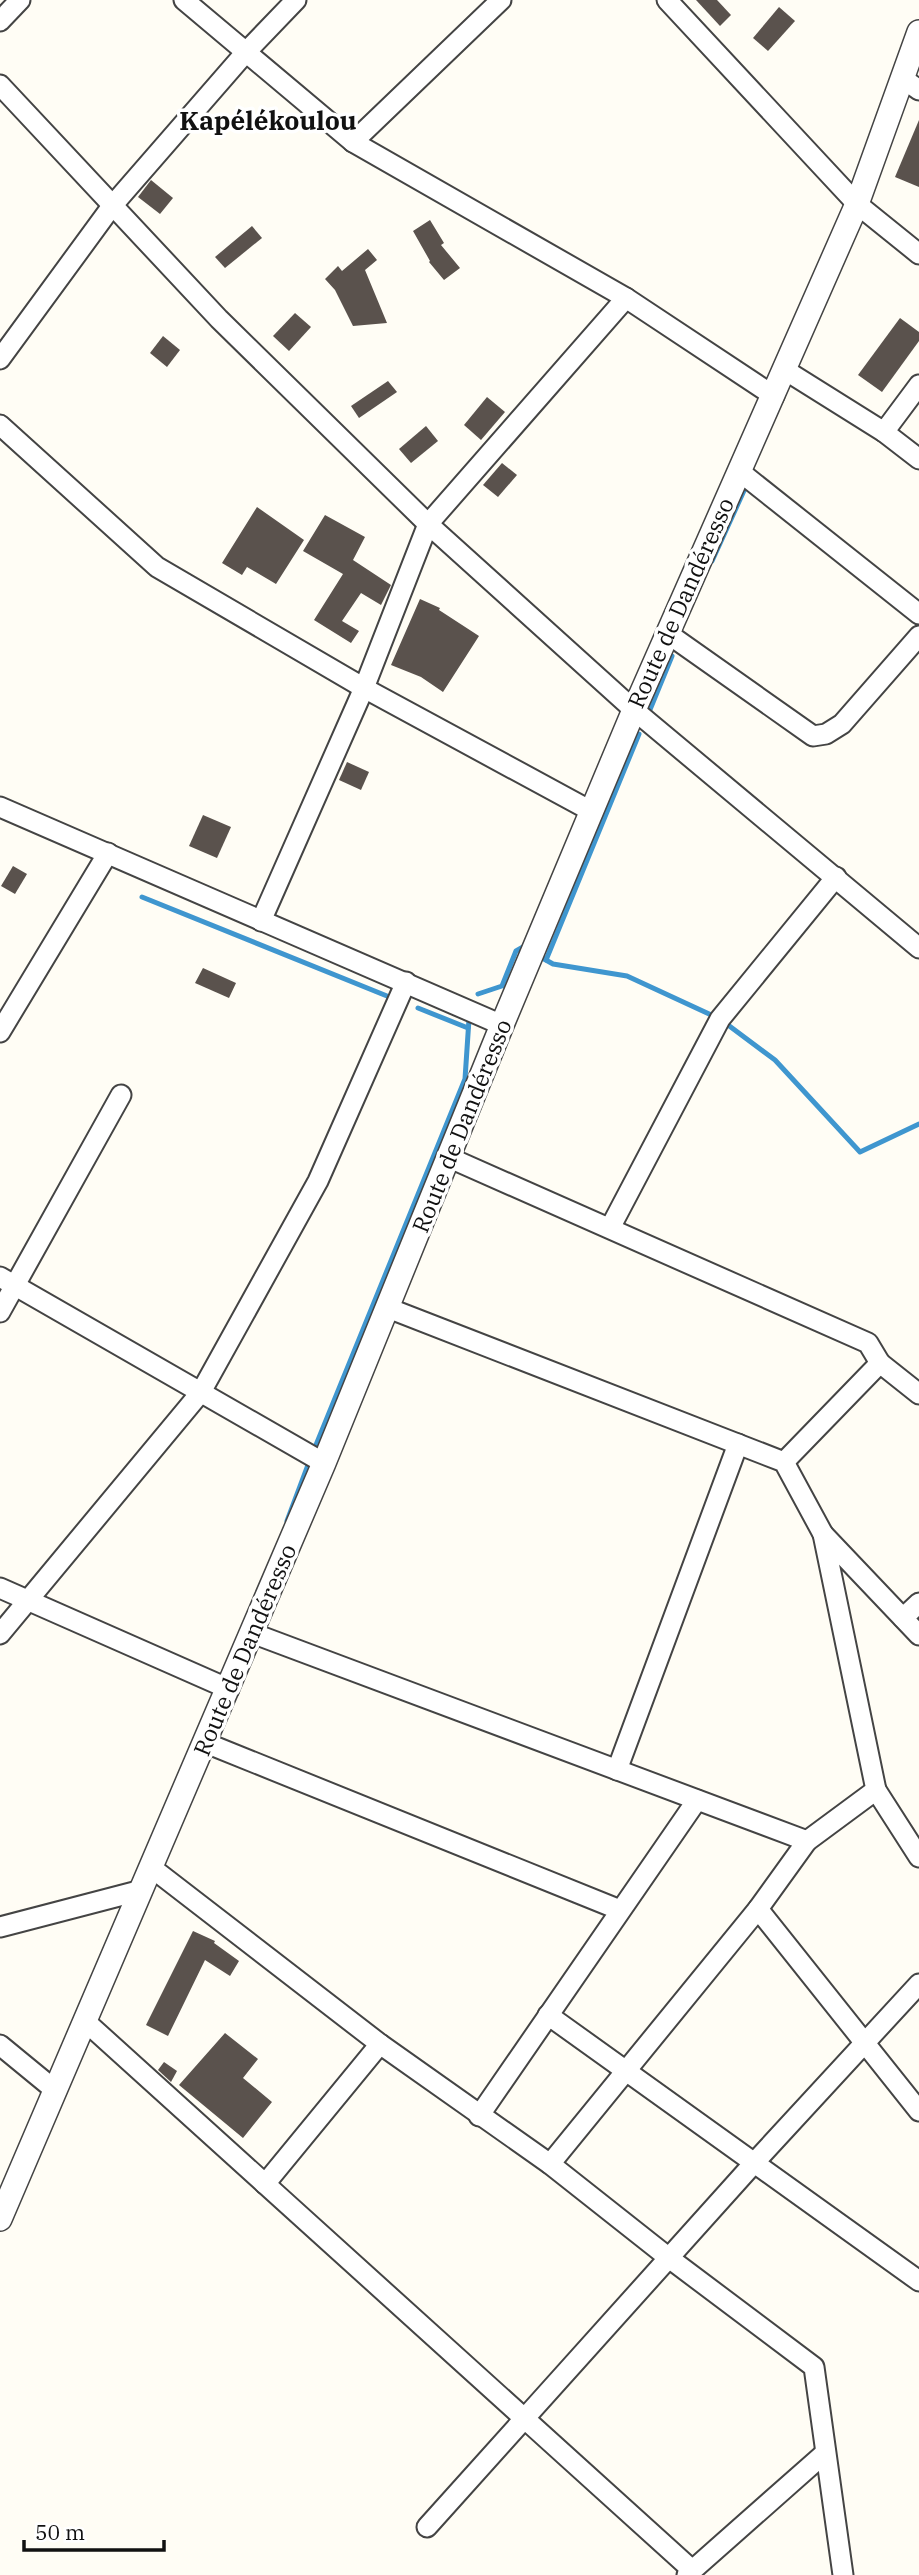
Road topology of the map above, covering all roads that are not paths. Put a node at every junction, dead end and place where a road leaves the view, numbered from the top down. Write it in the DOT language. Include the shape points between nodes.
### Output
graph roads {
  1 [pos="20,0"];
  2 [pos="184,0"];
  3 [pos="296,0"];
  4 [pos="501,0"];
  5 [pos="667,0"];
  6 [pos="0,21"];
  7 [pos="919,32"];
  8 [pos="246,52"];
  9 [pos="911,84"];
  10 [pos="0,85"];
  11 [pos="353,142"];
  12 [pos="857,204"];
  13 [pos="112,206"];
  14 [pos="919,254"];
  15 [pos="626,298"];
  16 [pos="0,359"];
  17 [pos="785,370"];
  18 [pos="919,385"];
  19 [pos="774,396"];
  20 [pos="0,425"];
  21 [pos="884,432"];
  22 [pos="919,459"];
  23 [pos="739,471"];
  24 [pos="428,524"];
  25 [pos="919,614"];
  26 [pos="667,633"];
  27 [pos="917,644"];
  28 [pos="364,688"];
  29 [pos="634,710"];
  30 [pos="0,807"];
  31 [pos="592,811"];
  32 [pos="108,853"];
  33 [pos="836,877"];
  34 [pos="261,921"];
  35 [pos="919,948"];
  36 [pos="407,982"];
  37 [pos="502,1026"];
  38 [pos="0,1032"];
  39 [pos="121,1095"];
  40 [pos="450,1158"];
  41 [pos="610,1228"];
  42 [pos="7,1281"];
  43 [pos="388,1308"];
  44 [pos="0,1312"];
  45 [pos="880,1363"];
  46 [pos="201,1392"];
  47 [pos="919,1394"];
  48 [pos="738,1444"];
  49 [pos="784,1462"];
  50 [pos="324,1463"];
  51 [pos="823,1534"];
  52 [pos="0,1588"];
  53 [pos="27,1601"];
  54 [pos="919,1603"];
  55 [pos="903,1618"];
  56 [pos="252,1633"];
  57 [pos="0,1634"];
  58 [pos="919,1635"];
  59 [pos="229,1689"];
  60 [pos="206,1742"];
  61 [pos="617,1770"];
  62 [pos="876,1790"];
  63 [pos="697,1800"];
  64 [pos="807,1841"];
  65 [pos="919,1857"];
  66 [pos="152,1868"];
  67 [pos="142,1890"];
  68 [pos="758,1909"];
  69 [pos="620,1910"];
  70 [pos="0,1927"];
  71 [pos="919,1984"];
  72 [pos="548,2015"];
  73 [pos="86,2022"];
  74 [pos="865,2043"];
  75 [pos="380,2044"];
  76 [pos="0,2045"];
  77 [pos="626,2070"];
  78 [pos="56,2091"];
  79 [pos="919,2110"];
  80 [pos="479,2116"];
  81 [pos="754,2162"];
  82 [pos="550,2164"];
  83 [pos="265,2184"];
  84 [pos="0,2219"];
  85 [pos="668,2258"];
  86 [pos="919,2281"];
  87 [pos="523,2418"];
  88 [pos="825,2453"];
  89 [pos="427,2527"];
  90 [pos="690,2572"];
  91 [pos="843,2575"];
  1 -- 6 [label="street"];
  2 -- 8 [label="street"];
  3 -- 8 [label="street"];
  4 -- 11 [label="street"];
  5 -- 12 [label="street"];
  7 -- 9 [label="street, Route de Dandéresso"];
  8 -- 11 [label="street"];
  8 -- 13 [label="street"];
  9 -- 12 [label="street, Route de Dandéresso"];
  10 -- 13 [label="street"];
  11 -- 15 [label="street"];
  12 -- 14 [label="street"];
  12 -- 17 [label="street, Route de Dandéresso"];
  13 -- 16 [label="street"];
  13 -- 24 [label="street"];
  15 -- 19 [label="street"];
  15 -- 24 [label="street"];
  17 -- 19 [label="street, Route de Dandéresso"];
  17 -- 21 [label="street"];
  18 -- 21 [label="street"];
  19 -- 23 [label="street, Route de Dandéresso"];
  20 -- 28 [label="street" via="157,567"];
  21 -- 22 [label="street"];
  23 -- 25 [label="street"];
  23 -- 26 [label="street, Route de Dandéresso"];
  24 -- 28 [label="street"];
  24 -- 29 [label="street"];
  26 -- 27 [label="street" via="813,736 842,724"];
  26 -- 29 [label="street, Route de Dandéresso"];
  28 -- 31 [label="street"];
  28 -- 34 [label="street"];
  29 -- 31 [label="street, Route de Dandéresso"];
  29 -- 33 [label="street"];
  30 -- 32 [label="street"];
  31 -- 37 [label="street, Route de Dandéresso"];
  32 -- 34 [label="street"];
  32 -- 38 [label="street"];
  33 -- 35 [label="street"];
  33 -- 41 [label="street" via="720,1019"];
  34 -- 36 [label="street"];
  36 -- 37 [label="street"];
  36 -- 46 [label="street" via="318,1181"];
  37 -- 40 [label="street, Route de Dandéresso"];
  39 -- 42 [label="street"];
  40 -- 41 [label="street"];
  40 -- 43 [label="street, Route de Dandéresso"];
  41 -- 45 [label="street" via="868,1343"];
  42 -- 44 [label="street"];
  42 -- 46 [label="street"];
  43 -- 48 [label="street"];
  43 -- 50 [label="street, Route de Dandéresso"];
  45 -- 47 [label="street"];
  45 -- 49 [label="street"];
  46 -- 50 [label="street"];
  46 -- 53 [label="street"];
  48 -- 49 [label="street"];
  48 -- 61 [label="street"];
  49 -- 51 [label="street"];
  50 -- 56 [label="street, Route de Dandéresso"];
  51 -- 55 [label="street"];
  51 -- 62 [label="street"];
  52 -- 53 [label="street"];
  53 -- 57 [label="street"];
  53 -- 59 [label="street"];
  54 -- 55 [label="street"];
  55 -- 58 [label="street"];
  56 -- 59 [label="street, Route de Dandéresso"];
  56 -- 61 [label="street"];
  59 -- 60 [label="street, Route de Dandéresso"];
  60 -- 66 [label="street, Route de Dandéresso"];
  60 -- 69 [label="street"];
  61 -- 63 [label="street"];
  62 -- 64 [label="street"];
  62 -- 65 [label="street"];
  63 -- 64 [label="street"];
  63 -- 69 [label="street"];
  64 -- 68 [label="street"];
  66 -- 67 [label="street, Route de Dandéresso"];
  66 -- 75 [label="street"];
  67 -- 70 [label="street"];
  67 -- 73 [label="street, Route de Dandéresso"];
  68 -- 74 [label="street"];
  68 -- 77 [label="street"];
  69 -- 72 [label="street"];
  71 -- 74 [label="street"];
  72 -- 77 [label="street"];
  72 -- 80 [label="street"];
  73 -- 78 [label="street, Route de Dandéresso"];
  73 -- 83 [label="street"];
  74 -- 79 [label="street"];
  74 -- 81 [label="street"];
  75 -- 80 [label="street"];
  75 -- 83 [label="street"];
  76 -- 78 [label="street"];
  77 -- 81 [label="street"];
  77 -- 82 [label="street"];
  78 -- 84 [label="street, Route de Dandéresso"];
  80 -- 82 [label="street"];
  81 -- 85 [label="street"];
  81 -- 86 [label="street"];
  82 -- 85 [label="street"];
  83 -- 87 [label="street"];
  85 -- 87 [label="street"];
  85 -- 88 [label="street" via="814,2367"];
  87 -- 89 [label="street"];
  87 -- 90 [label="street"];
  88 -- 90 [label="street"];
  88 -- 91 [label="street"];
}
